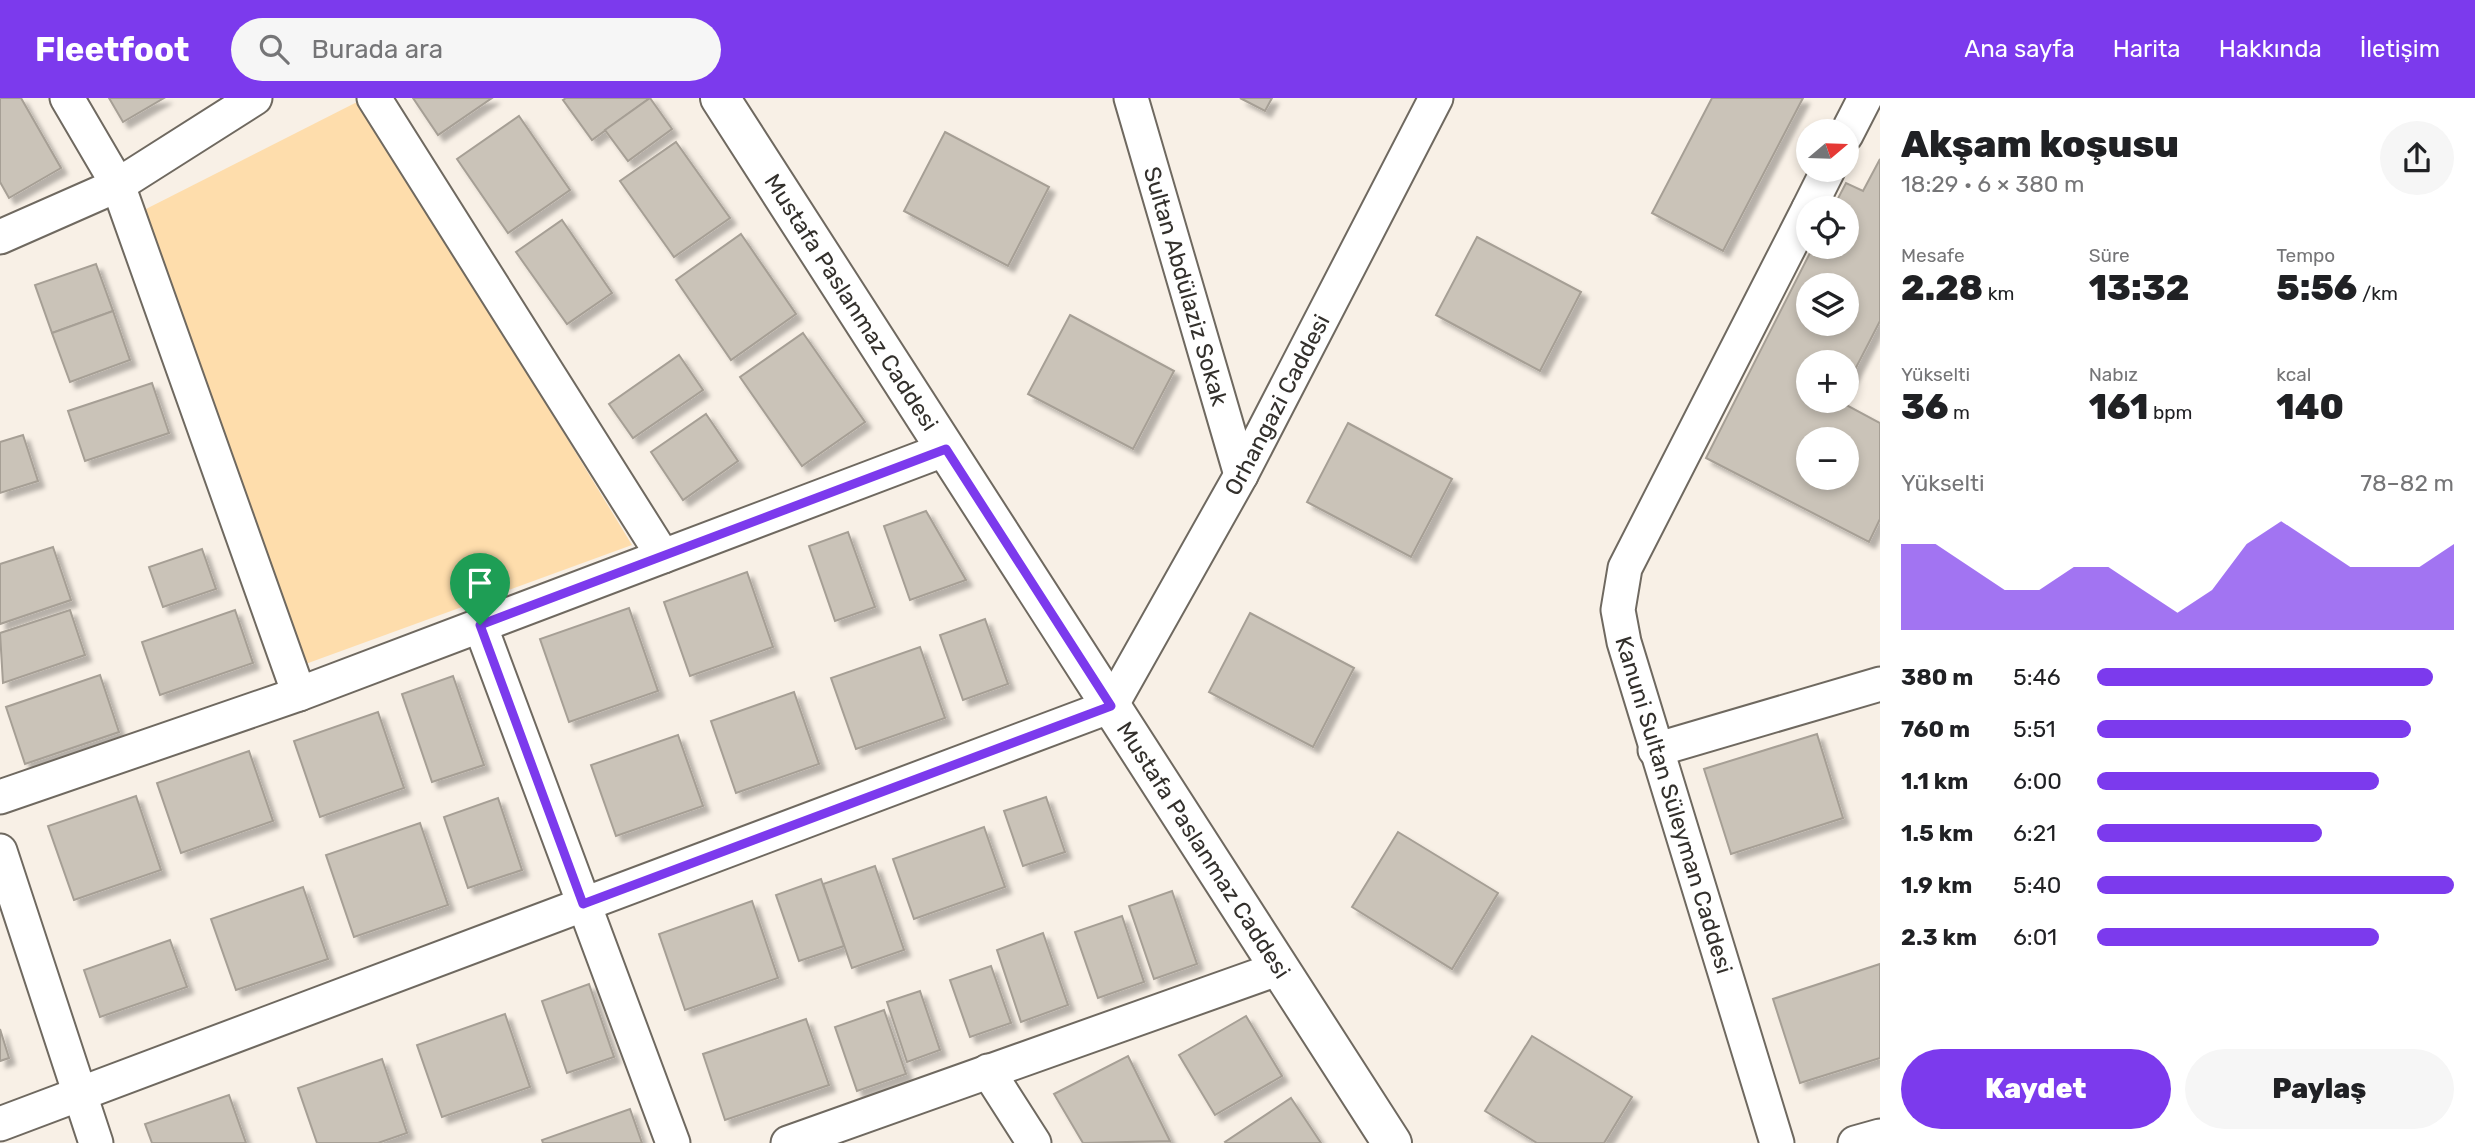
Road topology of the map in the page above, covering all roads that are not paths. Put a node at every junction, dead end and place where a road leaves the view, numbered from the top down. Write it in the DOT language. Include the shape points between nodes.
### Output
graph roads {
  1 [pos="67,98"];
  2 [pos="255,98"];
  3 [pos="374,98"];
  4 [pos="720,98"];
  5 [pos="1131,98"];
  6 [pos="1436,98"];
  7 [pos="1865,98"];
  8 [pos="1854,119"];
  9 [pos="118,185"];
  10 [pos="1796,233"];
  11 [pos="0,237"];
  12 [pos="946,449"];
  13 [pos="1241,475"];
  14 [pos="663,556"];
  15 [pos="480,625"];
  16 [pos="1880,684"];
  17 [pos="299,694"];
  18 [pos="1111,706"];
  19 [pos="1655,750"];
  20 [pos="0,797"];
  21 [pos="0,852"];
  22 [pos="583,904"];
  23 [pos="1280,968"];
  24 [pos="988,1071"];
  25 [pos="79,1093"];
  26 [pos="0,1124"];
  27 [pos="1880,1136"];
  28 [pos="96,1143"];
  29 [pos="673,1143"];
  30 [pos="788,1143"];
  31 [pos="1034,1143"];
  32 [pos="1392,1143"];
  33 [pos="1777,1143"];
  34 [pos="1855,1143"];
  1 -- 9 [label="street"];
  2 -- 9 [label="street"];
  3 -- 14 [label="street"];
  4 -- 12 [label="street, Mustafa Paslanmaz Caddesi"];
  5 -- 13 [label="street, Sultan Abdülaziz Sokak"];
  6 -- 13 [label="street, Orhangazi Caddesi"];
  7 -- 8 [label="street"];
  9 -- 11 [label="street"];
  9 -- 17 [label="street"];
  10 -- 19 [label="street, Kanuni Sultan Süleyman Caddesi" via="1621,581 1619,621"];
  12 -- 14 [label="street"];
  12 -- 18 [label="street, Mustafa Paslanmaz Caddesi"];
  13 -- 18 [label="street, Orhangazi Caddesi"];
  14 -- 15 [label="street"];
  15 -- 17 [label="street"];
  15 -- 22 [label="street"];
  16 -- 19 [label="street"];
  17 -- 20 [label="street"];
  18 -- 22 [label="street"];
  18 -- 23 [label="street, Mustafa Paslanmaz Caddesi"];
  19 -- 33 [label="street, Kanuni Sultan Süleyman Caddesi"];
  21 -- 25 [label="street"];
  22 -- 25 [label="street"];
  22 -- 29 [label="street"];
  23 -- 24 [label="street"];
  23 -- 32 [label="street, Mustafa Paslanmaz Caddesi"];
  24 -- 30 [label="street"];
  24 -- 31 [label="street"];
  25 -- 26 [label="street"];
  25 -- 28 [label="street"];
  27 -- 34 [label="street"];
}
